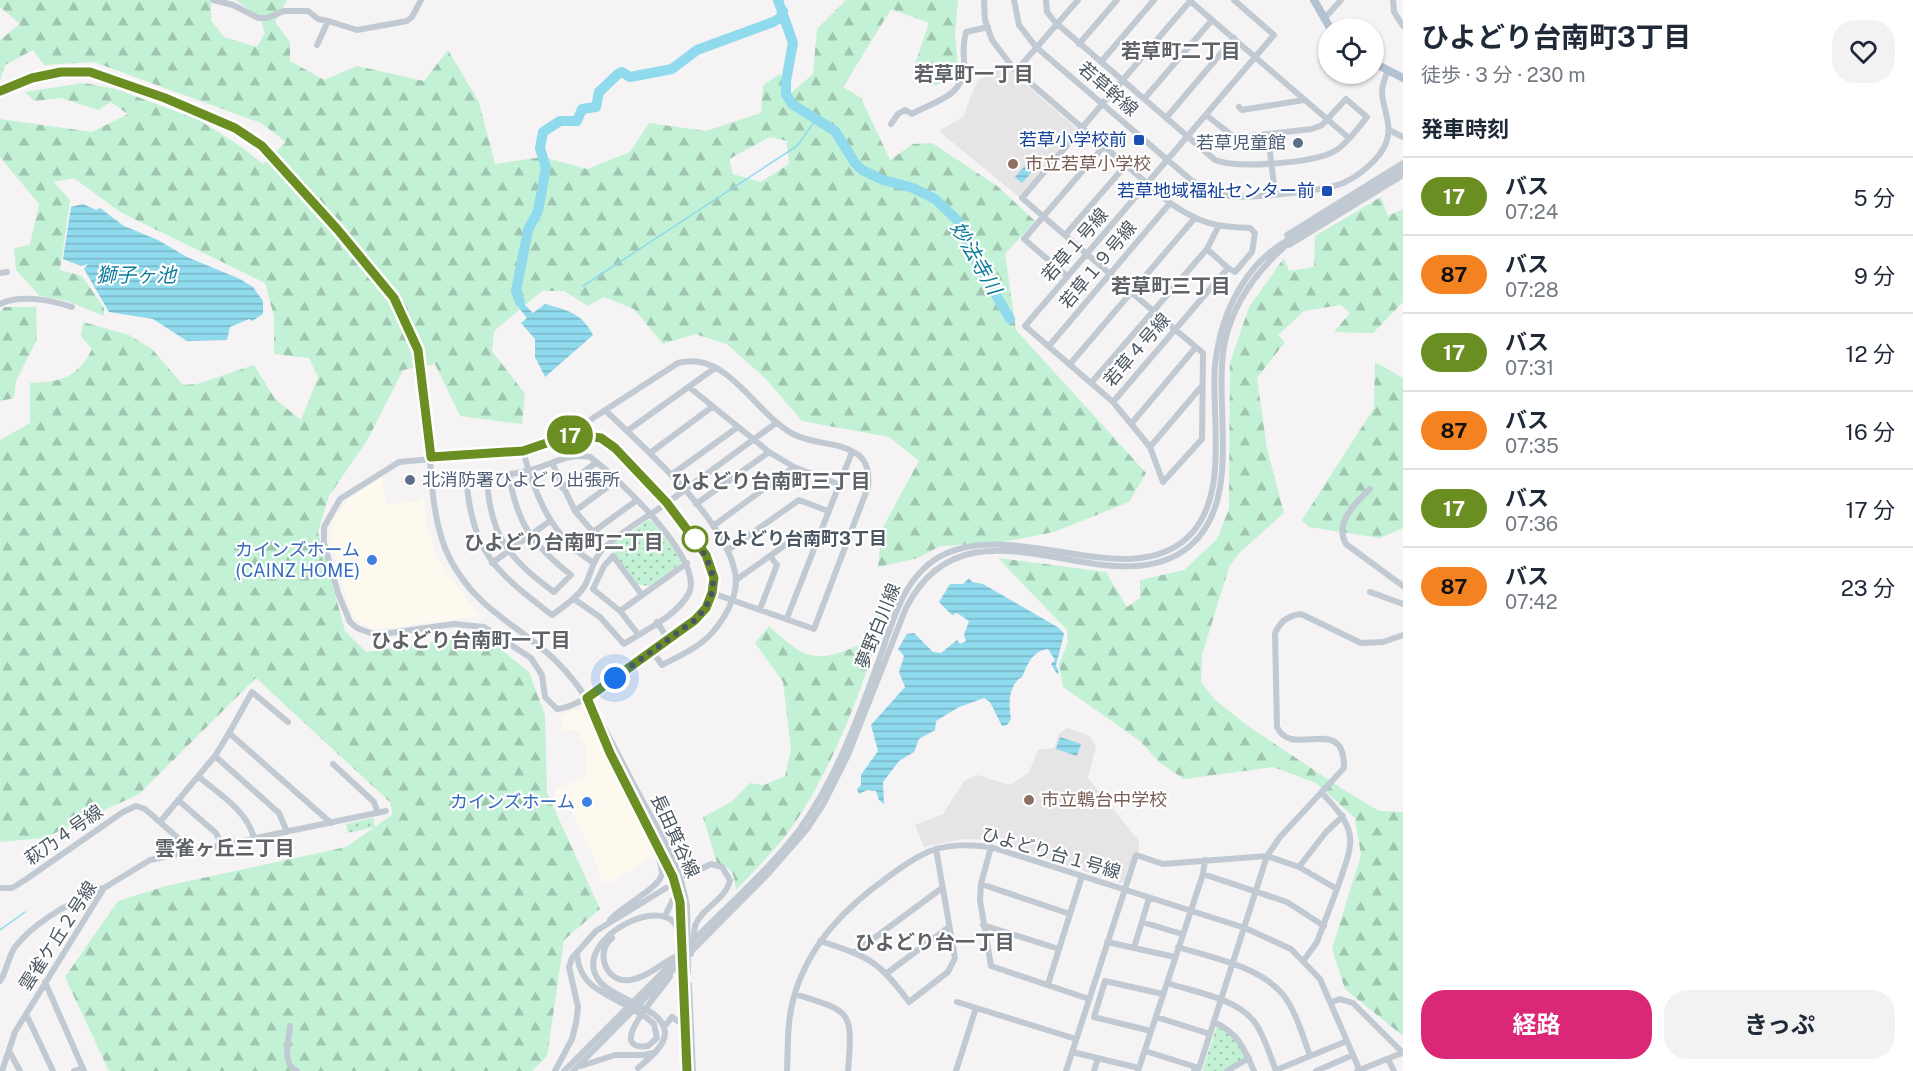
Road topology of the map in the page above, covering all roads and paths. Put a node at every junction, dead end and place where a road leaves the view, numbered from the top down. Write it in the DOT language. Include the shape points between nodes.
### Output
graph roads {
  1 [pos="213,0"];
  2 [pos="421,0"];
  3 [pos="984,0"];
  4 [pos="1014,0"];
  5 [pos="1046,0"];
  6 [pos="1078,0"];
  7 [pos="1117,0"];
  8 [pos="1154,0"];
  9 [pos="1190,0"];
  10 [pos="1234,0"];
  11 [pos="1314,0"];
  12 [pos="1394,0"];
  13 [pos="1340,1"];
  14 [pos="1322,18"];
  15 [pos="1325,18"];
  16 [pos="1212,20"];
  17 [pos="328,21"];
  18 [pos="1057,24"];
  19 [pos="1403,26"];
  20 [pos="988,27"];
  21 [pos="1234,38"];
  22 [pos="1079,44"];
  23 [pos="317,45"];
  24 [pos="1036,47"];
  25 [pos="1256,57"];
  26 [pos="1101,62"];
  27 [pos="1384,68"];
  28 [pos="1388,70"];
  29 [pos="1016,71"];
  30 [pos="1403,78"];
  31 [pos="1123,81"];
  32 [pos="0,91"];
  33 [pos="1144,99"];
  34 [pos="1304,100"];
  35 [pos="1102,104"];
  36 [pos="1239,107"];
  37 [pos="1206,115"];
  38 [pos="1166,118"];
  39 [pos="1328,120"];
  40 [pos="891,124"];
  41 [pos="1082,128"];
  42 [pos="1389,130"];
  43 [pos="1268,135"];
  44 [pos="1187,136"];
  45 [pos="1403,137"];
  46 [pos="1349,138"];
  47 [pos="262,146"];
  48 [pos="1104,146"];
  49 [pos="1167,160"];
  50 [pos="1270,162"];
  51 [pos="1403,163"];
  52 [pos="1126,165"];
  53 [pos="1403,168"];
  54 [pos="1403,175"];
  55 [pos="1148,183"];
  56 [pos="1275,193"];
  57 [pos="1170,203"];
  58 [pos="1044,216"];
  59 [pos="1194,219"];
  60 [pos="1218,227"];
  61 [pos="338,230"];
  62 [pos="1065,235"];
  63 [pos="1207,249"];
  64 [pos="1275,251"];
  65 [pos="1087,254"];
  66 [pos="1228,268"];
  67 [pos="1110,273"];
  68 [pos="1067,276"];
  69 [pos="1132,292"];
  70 [pos="0,302"];
  71 [pos="72,306"];
  72 [pos="1154,311"];
  73 [pos="1175,329"];
  74 [pos="1049,346"];
  75 [pos="1196,347"];
  76 [pos="1070,364"];
  77 [pos="715,368"];
  78 [pos="1091,383"];
  79 [pos="689,387"];
  80 [pos="1201,387"];
  81 [pos="1113,402"];
  82 [pos="712,407"];
  83 [pos="605,410"];
  84 [pos="776,423"];
  85 [pos="1131,424"];
  86 [pos="738,427"];
  87 [pos="627,431"];
  88 [pos="585,434"];
  89 [pos="753,439"];
  90 [pos="1150,447"];
  91 [pos="523,451"];
  92 [pos="769,452"];
  93 [pos="852,452"];
  94 [pos="650,453"];
  95 [pos="431,457"];
  96 [pos="597,462"];
  97 [pos="553,465"];
  98 [pos="794,467"];
  99 [pos="528,471"];
  100 [pos="509,475"];
  101 [pos="671,476"];
  102 [pos="487,477"];
  103 [pos="618,480"];
  104 [pos="838,484"];
  105 [pos="562,488"];
  106 [pos="1370,489"];
  107 [pos="684,490"];
  108 [pos="637,500"];
  109 [pos="667,503"];
  110 [pos="696,504"];
  111 [pos="575,511"];
  112 [pos="828,511"];
  113 [pos="650,515"];
  114 [pos="550,521"];
  115 [pos="713,526"];
  116 [pos="593,532"];
  117 [pos="529,536"];
  118 [pos="817,539"];
  119 [pos="728,550"];
  120 [pos="507,551"];
  121 [pos="576,551"];
  122 [pos="771,556"];
  123 [pos="492,563"];
  124 [pos="594,563"];
  125 [pos="687,563"];
  126 [pos="736,580"];
  127 [pos="1403,586"];
  128 [pos="1370,592"];
  129 [pos="712,593"];
  130 [pos="642,595"];
  131 [pos="574,599"];
  132 [pos="732,600"];
  133 [pos="1403,604"];
  134 [pos="760,609"];
  135 [pos="620,611"];
  136 [pos="787,618"];
  137 [pos="657,622"];
  138 [pos="638,634"];
  139 [pos="1403,635"];
  140 [pos="668,639"];
  141 [pos="652,651"];
  142 [pos="587,698"];
  143 [pos="288,722"];
  144 [pos="229,733"];
  145 [pos="215,756"];
  146 [pos="333,764"];
  147 [pos="199,777"];
  148 [pos="1322,794"];
  149 [pos="178,801"];
  150 [pos="386,811"];
  151 [pos="378,813"];
  152 [pos="1343,816"];
  153 [pos="645,820"];
  154 [pos="160,822"];
  155 [pos="331,823"];
  156 [pos="287,832"];
  157 [pos="254,839"];
  158 [pos="222,846"];
  159 [pos="991,847"];
  160 [pos="936,849"];
  161 [pos="189,853"];
  162 [pos="1267,856"];
  163 [pos="672,859"];
  164 [pos="1205,860"];
  165 [pos="1299,867"];
  166 [pos="1203,874"];
  167 [pos="686,876"];
  168 [pos="1082,876"];
  169 [pos="981,884"];
  170 [pos="0,888"];
  171 [pos="104,888"];
  172 [pos="666,888"];
  173 [pos="942,888"];
  174 [pos="677,890"];
  175 [pos="1124,890"];
  176 [pos="1336,890"];
  177 [pos="1256,892"];
  178 [pos="1149,898"];
  179 [pos="684,908"];
  180 [pos="1190,910"];
  181 [pos="1070,914"];
  182 [pos="665,916"];
  183 [pos="637,920"];
  184 [pos="1142,922"];
  185 [pos="608,923"];
  186 [pos="983,925"];
  187 [pos="1324,926"];
  188 [pos="949,927"];
  189 [pos="1245,928"];
  190 [pos="1182,934"];
  191 [pos="820,941"];
  192 [pos="1107,942"];
  193 [pos="1134,948"];
  194 [pos="1178,948"];
  195 [pos="1059,949"];
  196 [pos="682,953"];
  197 [pos="854,953"];
  198 [pos="577,955"];
  199 [pos="1175,957"];
  200 [pos="1304,960"];
  201 [pos="1233,965"];
  202 [pos="671,972"];
  203 [pos="684,972"];
  204 [pos="887,973"];
  205 [pos="0,981"];
  206 [pos="45,982"];
  207 [pos="1167,983"];
  208 [pos="1048,984"];
  209 [pos="795,994"];
  210 [pos="1163,994"];
  211 [pos="1089,999"];
  212 [pos="622,1000"];
  213 [pos="1221,1001"];
  214 [pos="957,1002"];
  215 [pos="1332,1002"];
  216 [pos="976,1008"];
  217 [pos="26,1014"];
  218 [pos="650,1016"];
  219 [pos="1156,1017"];
  220 [pos="1214,1022"];
  221 [pos="682,1024"];
  222 [pos="290,1026"];
  223 [pos="664,1027"];
  224 [pos="1151,1031"];
  225 [pos="1210,1034"];
  226 [pos="1076,1039"];
  227 [pos="1347,1041"];
  228 [pos="9,1051"];
  229 [pos="1145,1051"];
  230 [pos="656,1052"];
  231 [pos="1072,1052"];
  232 [pos="1403,1053"];
  233 [pos="1310,1056"];
  234 [pos="1353,1056"];
  235 [pos="1098,1058"];
  236 [pos="1249,1058"];
  237 [pos="1388,1059"];
  238 [pos="638,1068"];
  239 [pos="84,1069"];
  240 [pos="1196,1069"];
  241 [pos="573,1070"];
  242 [pos="1139,1070"];
  243 [pos="1276,1070"];
  244 [pos="2,1071"];
  245 [pos="20,1071"];
  246 [pos="53,1071"];
  247 [pos="74,1071"];
  248 [pos="297,1071"];
  249 [pos="555,1071"];
  250 [pos="564,1071"];
  251 [pos="686,1071"];
  252 [pos="693,1071"];
  253 [pos="787,1071"];
  254 [pos="848,1071"];
  255 [pos="956,1071"];
  256 [pos="1066,1071"];
  257 [pos="1094,1071"];
  258 [pos="1227,1071"];
  259 [pos="1254,1071"];
  260 [pos="1316,1071"];
  261 [pos="1359,1071"];
  262 [pos="1394,1071"];
  1 -- 17 [label="street" via="258,18 308,10 318,19"];
  2 -- 17 [label="street" via="407,21 357,30"];
  3 -- 20 [label="street, 若草４号線"];
  4 -- 24 [label="street, 若草幹線" via="1019,26"];
  5 -- 18 [label="street" via="1047,12"];
  6 -- 18 [label="street"];
  7 -- 22 [label="street"];
  8 -- 26 [label="street"];
  9 -- 16 [label="street"];
  9 -- 31 [label="street"];
  10 -- 25 [label="street, 若草１号線" via="1274,35"];
  11 -- 14 [label="main road"];
  12 -- 19 [label="street"];
  13 -- 15 [label="street"];
  16 -- 21 [label="street"];
  16 -- 33 [label="street"];
  17 -- 23 [label="street"];
  18 -- 22 [label="street"];
  18 -- 24 [label="street"];
  20 -- 29 [label="street, 若草４号線" via="1002,57"];
  20 -- 40 [label="street" via="966,32 961,49 964,70 956,88 941,102 912,114 905,110"];
  21 -- 25 [label="street"];
  21 -- 38 [label="street"];
  22 -- 26 [label="street"];
  24 -- 29 [label="street"];
  24 -- 35 [label="street, 若草幹線"];
  25 -- 34 [label="street"];
  25 -- 37 [label="street, 若草１号線"];
  26 -- 31 [label="street"];
  27 -- 28 [label="main road"];
  28 -- 30 [label="main road"];
  28 -- 42 [label="street" via="1382,91"];
  29 -- 41 [label="street, 若草４号線"];
  31 -- 33 [label="street"];
  31 -- 35 [label="street"];
  32 -- 47 [label="street" via="32,78 90,72 165,98 225,124"];
  33 -- 38 [label="street"];
  34 -- 36 [label="street" via="1242,110"];
  34 -- 39 [label="street"];
  35 -- 41 [label="street"];
  35 -- 49 [label="street, 若草幹線"];
  37 -- 43 [label="street" via="1233,136"];
  37 -- 44 [label="street, 若草１号線"];
  38 -- 44 [label="street"];
  39 -- 43 [label="street" via="1312,129"];
  39 -- 46 [label="street"];
  39 -- 46 [label="street" via="1346,99 1367,117"];
  41 -- 48 [label="street, 若草４号線"];
  41 -- 58 [label="street" via="1022,198"];
  42 -- 45 [label="street"];
  42 -- 56 [label="street, 若草幹線" via="1381,152 1345,182"];
  43 -- 50 [label="street"];
  44 -- 49 [label="street, 若草１号線"];
  44 -- 50 [label="street" via="1227,165"];
  46 -- 50 [label="street" via="1335,151 1319,157"];
  48 -- 52 [label="street, 若草４号線"];
  48 -- 58 [label="street"];
  49 -- 55 [label="street, 若草１号線"];
  49 -- 56 [label="street, 若草幹線" via="1216,194 1235,197"];
  50 -- 56 [label="street"];
  51 -- 64 [label="street" via="1290,233"];
  52 -- 55 [label="street, 若草４号線"];
  52 -- 62 [label="street"];
  53 -- 64 [label="street, 夢野白川線"];
  54 -- 64 [label="street"];
  55 -- 57 [label="street, 若草４号線"];
  55 -- 65 [label="street, 若草１号線"];
  57 -- 59 [label="street, 若草４号線"];
  57 -- 67 [label="street, 若草１９号線"];
  58 -- 62 [label="street"];
  58 -- 68 [label="street" via="1024,239"];
  59 -- 60 [label="street, 若草４号線"];
  59 -- 69 [label="street"];
  60 -- 63 [label="street"];
  60 -- 66 [label="street, 若草４号線" via="1250,228 1254,233 1252,252 1235,272"];
  61 -- 95 [label="street, 長田箕谷線" via="394,298 418,350"];
  62 -- 65 [label="street"];
  63 -- 66 [label="street"];
  63 -- 72 [label="street"];
  64 -- 196 [label="street, 夢野白川線" via="1239,288 1221,331 1215,368 1213,487 1207,510 1193,531 1170,549 1139,558 997,544 952,551 927,565 905,593 854,724 811,813 778,855"];
  64 -- 202 [label="street, 夢野白川線" via="1244,294 1229,328 1222,369 1219,496 1200,536 1173,557 1141,566 1005,551 967,555 933,571 906,608 848,755 815,818 787,854"];
  65 -- 67 [label="street"];
  65 -- 68 [label="street, 若草１号線"];
  66 -- 73 [label="street, 若草４号線"];
  67 -- 69 [label="street"];
  67 -- 74 [label="street, 若草１９号線"];
  68 -- 74 [label="street, 若草１号線" via="1025,326"];
  69 -- 72 [label="street"];
  69 -- 76 [label="street"];
  70 -- 71 [label="street" via="42,300"];
  72 -- 73 [label="street"];
  72 -- 78 [label="street"];
  73 -- 75 [label="street"];
  73 -- 81 [label="street, 若草４号線"];
  74 -- 76 [label="street, 若草１号線"];
  75 -- 80 [label="street" via="1203,353"];
  75 -- 85 [label="street"];
  76 -- 78 [label="street, 若草１号線"];
  77 -- 79 [label="street"];
  77 -- 83 [label="street" via="692,360 678,363"];
  77 -- 84 [label="street" via="738,384"];
  78 -- 81 [label="street, 若草１号線"];
  79 -- 82 [label="street"];
  79 -- 87 [label="street"];
  80 -- 90 [label="street"];
  80 -- 90 [label="street, 若草１号線" via="1202,439 1163,482"];
  81 -- 85 [label="street, 若草１号線"];
  82 -- 86 [label="street"];
  82 -- 94 [label="street"];
  83 -- 87 [label="street"];
  83 -- 88 [label="street" via="587,423"];
  84 -- 89 [label="street"];
  84 -- 93 [label="street" via="807,441 838,444"];
  85 -- 90 [label="street, 若草１号線"];
  86 -- 89 [label="street"];
  86 -- 101 [label="street"];
  87 -- 94 [label="street"];
  88 -- 91 [label="street" via="573,434"];
  88 -- 109 [label="street" via="601,438 615,448"];
  89 -- 92 [label="street"];
  89 -- 107 [label="street"];
  91 -- 95 [label="street"];
  91 -- 99 [label="street"];
  92 -- 98 [label="street"];
  92 -- 110 [label="street"];
  93 -- 104 [label="street"];
  93 -- 136 [label="street" via="864,462 868,487 814,628"];
  94 -- 101 [label="street"];
  95 -- 142 [label="street, 長田箕谷線" via="439,526 448,555 462,580 489,610 557,662"];
  95 -- 142 [label="street" via="399,462 381,470 340,499 329,515 324,543 350,622 376,635 454,624 484,627 531,658 542,675 550,705 567,708"];
  96 -- 97 [label="street" via="580,455"];
  96 -- 103 [label="street"];
  96 -- 105 [label="street"];
  97 -- 99 [label="street"];
  97 -- 105 [label="street"];
  98 -- 104 [label="street"];
  98 -- 115 [label="street"];
  99 -- 100 [label="street"];
  99 -- 114 [label="street"];
  100 -- 102 [label="street"];
  100 -- 117 [label="street" via="513,500"];
  101 -- 107 [label="street"];
  102 -- 120 [label="street" via="488,506"];
  102 -- 123 [label="street" via="466,477 474,526"];
  103 -- 108 [label="street"];
  103 -- 111 [label="street"];
  104 -- 112 [label="street"];
  105 -- 111 [label="street"];
  106 -- 127 [label="street" via="1341,525 1340,535 1346,544"];
  107 -- 109 [label="street"];
  107 -- 110 [label="street"];
  108 -- 113 [label="street"];
  108 -- 116 [label="street"];
  109 -- 113 [label="street"];
  109 -- 129 [label="street" via="711,564"];
  110 -- 115 [label="street"];
  111 -- 116 [label="street"];
  112 -- 118 [label="street"];
  112 -- 119 [label="street" via="799,500"];
  113 -- 124 [label="street" via="604,548"];
  113 -- 125 [label="street"];
  114 -- 117 [label="street"];
  114 -- 121 [label="street"];
  115 -- 119 [label="street"];
  116 -- 121 [label="street"];
  117 -- 120 [label="street"];
  117 -- 120 [label="street" via="571,575 554,592"];
  118 -- 122 [label="street" via="802,533"];
  118 -- 136 [label="street"];
  119 -- 126 [label="street"];
  120 -- 123 [label="street"];
  121 -- 124 [label="street"];
  122 -- 126 [label="street"];
  122 -- 134 [label="street" via="777,566"];
  123 -- 131 [label="street" via="552,615"];
  124 -- 131 [label="street" via="583,589"];
  125 -- 130 [label="street"];
  125 -- 137 [label="street" via="692,577 689,592 680,605"];
  126 -- 132 [label="street"];
  128 -- 133 [label="street"];
  129 -- 132 [label="street"];
  129 -- 140 [label="street" via="695,620"];
  130 -- 135 [label="street"];
  130 -- 135 [label="street" via="613,556 593,589"];
  131 -- 138 [label="street" via="600,617 624,644"];
  132 -- 134 [label="street"];
  132 -- 141 [label="street" via="720,622 699,644 662,665"];
  134 -- 136 [label="street"];
  135 -- 138 [label="street"];
  137 -- 138 [label="street"];
  137 -- 140 [label="street"];
  139 -- 148 [label="street" via="1383,642 1361,643 1301,614 1280,623 1274,649 1280,734 1294,741 1320,737 1332,740 1344,757 1344,768"];
  140 -- 141 [label="street"];
  141 -- 142 [label="street"];
  142 -- 153 [label="street, 長田箕谷線"];
  142 -- 163 [label="street, 長田箕谷線"];
  143 -- 144 [label="street" via="252,692"];
  144 -- 145 [label="street"];
  144 -- 155 [label="street"];
  145 -- 147 [label="street"];
  145 -- 156 [label="street" via="279,813"];
  146 -- 151 [label="street" via="374,802"];
  147 -- 149 [label="street"];
  147 -- 157 [label="street" via="241,814"];
  148 -- 152 [label="street"];
  148 -- 162 [label="street"];
  149 -- 154 [label="street"];
  149 -- 158 [label="street" via="216,833"];
  150 -- 151 [label="street, 雲雀ケ丘２号線"];
  151 -- 155 [label="street, 雲雀ケ丘２号線"];
  152 -- 165 [label="street"];
  152 -- 176 [label="street" via="1351,841"];
  153 -- 174 [label="street, 長田箕谷線"];
  153 -- 185 [label="street" via="661,878 618,910"];
  154 -- 161 [label="street" via="186,845"];
  154 -- 170 [label="street, 萩乃４号線" via="136,806 12,888"];
  155 -- 156 [label="street, 雲雀ケ丘２号線"];
  156 -- 157 [label="street, 雲雀ケ丘２号線"];
  157 -- 158 [label="street, 雲雀ケ丘２号線"];
  158 -- 161 [label="street, 雲雀ケ丘２号線"];
  159 -- 160 [label="street, ひよどり台１号線" via="963,844"];
  159 -- 168 [label="street, ひよどり台１号線"];
  159 -- 169 [label="street"];
  160 -- 173 [label="street"];
  160 -- 191 [label="street, ひよどり台１号線" via="875,886 843,913"];
  161 -- 171 [label="street, 雲雀ケ丘２号線" via="150,860"];
  162 -- 164 [label="street"];
  162 -- 165 [label="street"];
  162 -- 177 [label="street"];
  163 -- 174 [label="street"];
  163 -- 179 [label="street, 長田箕谷線" via="684,891"];
  164 -- 166 [label="street"];
  164 -- 175 [label="street" via="1163,864 1136,855"];
  165 -- 176 [label="street"];
  166 -- 177 [label="street"];
  166 -- 180 [label="street"];
  167 -- 203 [label="street, bridge" via="711,864 722,867 730,880 727,890 705,909 695,926"];
  168 -- 175 [label="street, ひよどり台１号線"];
  168 -- 181 [label="street"];
  169 -- 181 [label="street"];
  169 -- 186 [label="street"];
  171 -- 205 [label="street" via="79,899 26,937 14,948"];
  171 -- 206 [label="street, 雲雀ケ丘２号線"];
  172 -- 185 [label="street"];
  173 -- 188 [label="street"];
  173 -- 197 [label="street"];
  174 -- 179 [label="street, 長田箕谷線"];
  174 -- 182 [label="street"];
  175 -- 178 [label="street, ひよどり台１号線"];
  175 -- 192 [label="street"];
  176 -- 187 [label="street"];
  177 -- 187 [label="street" via="1287,902"];
  177 -- 189 [label="street"];
  178 -- 180 [label="street, ひよどり台１号線"];
  178 -- 184 [label="street"];
  179 -- 203 [label="street, 長田箕谷線, bridge"];
  180 -- 189 [label="street, ひよどり台１号線"];
  180 -- 190 [label="street"];
  181 -- 195 [label="street"];
  182 -- 183 [label="street" via="652,914"];
  182 -- 203 [label="street, bridge" via="674,923 679,936"];
  183 -- 196 [label="street" via="604,947 605,964 613,977 634,980"];
  183 -- 212 [label="street" via="603,940 593,957 600,982"];
  184 -- 190 [label="street"];
  184 -- 193 [label="street"];
  185 -- 198 [label="street" via="590,937"];
  186 -- 195 [label="street"];
  186 -- 208 [label="street" via="991,966"];
  187 -- 200 [label="street"];
  188 -- 204 [label="street"];
  188 -- 204 [label="street" via="953,966 909,1002"];
  189 -- 200 [label="street, ひよどり台１号線" via="1269,937"];
  189 -- 201 [label="street"];
  190 -- 194 [label="street"];
  191 -- 197 [label="street"];
  191 -- 209 [label="street, ひよどり台１号線" via="809,957"];
  192 -- 193 [label="street"];
  192 -- 211 [label="street"];
  193 -- 199 [label="street"];
  194 -- 199 [label="street"];
  194 -- 201 [label="street"];
  195 -- 208 [label="street"];
  196 -- 250 [label="street, 夢野白川線"];
  197 -- 204 [label="street"];
  198 -- 212 [label="street" via="585,980"];
  198 -- 249 [label="street" via="569,964 578,1007 576,1023"];
  199 -- 207 [label="street"];
  200 -- 215 [label="street, ひよどり台１号線"];
  201 -- 213 [label="street"];
  201 -- 233 [label="street" via="1256,974 1284,996"];
  202 -- 218 [label="street" via="666,985 633,1024 631,1035 640,1047 657,1038"];
  202 -- 241 [label="street, 夢野白川線"];
  203 -- 221 [label="street"];
  203 -- 251 [label="street, 長田箕谷線"];
  203 -- 252 [label="street, 長田箕谷線"];
  206 -- 217 [label="street, 雲雀ケ丘２号線"];
  206 -- 239 [label="street"];
  207 -- 210 [label="street"];
  207 -- 213 [label="street"];
  208 -- 211 [label="street"];
  209 -- 253 [label="street, ひよどり台１号線"];
  209 -- 254 [label="street" via="832,1006 849,1020 852,1032"];
  210 -- 219 [label="street"];
  210 -- 224 [label="street" via="1105,981 1094,1017"];
  211 -- 226 [label="street"];
  212 -- 218 [label="street, bridge"];
  213 -- 220 [label="street"];
  213 -- 243 [label="street" via="1255,1022"];
  214 -- 216 [label="street"];
  215 -- 227 [label="street, ひよどり台１号線"];
  215 -- 232 [label="street" via="1340,999 1353,1003"];
  216 -- 226 [label="street"];
  216 -- 255 [label="street"];
  217 -- 228 [label="street, 雲雀ケ丘２号線"];
  217 -- 246 [label="street"];
  218 -- 223 [label="street"];
  219 -- 224 [label="street"];
  219 -- 225 [label="street"];
  220 -- 225 [label="street"];
  220 -- 236 [label="street" via="1235,1034"];
  221 -- 223 [label="street" via="672,1017"];
  221 -- 251 [label="street"];
  222 -- 248 [label="street" via="286,1058"];
  223 -- 230 [label="street" via="665,1038"];
  224 -- 229 [label="street"];
  225 -- 240 [label="street"];
  226 -- 231 [label="street"];
  227 -- 233 [label="street"];
  227 -- 234 [label="street, ひよどり台１号線"];
  228 -- 244 [label="street, 雲雀ケ丘２号線"];
  228 -- 245 [label="street"];
  229 -- 240 [label="street"];
  229 -- 242 [label="street"];
  230 -- 238 [label="street"];
  230 -- 241 [label="street" via="600,1058"];
  231 -- 235 [label="street"];
  231 -- 256 [label="street"];
  232 -- 237 [label="street"];
  233 -- 243 [label="street"];
  234 -- 260 [label="street"];
  234 -- 261 [label="street, ひよどり台１号線"];
  235 -- 242 [label="street"];
  235 -- 257 [label="street"];
  236 -- 258 [label="street"];
  236 -- 259 [label="street"];
  237 -- 261 [label="street"];
  237 -- 262 [label="street"];
  239 -- 247 [label="street"];
}
